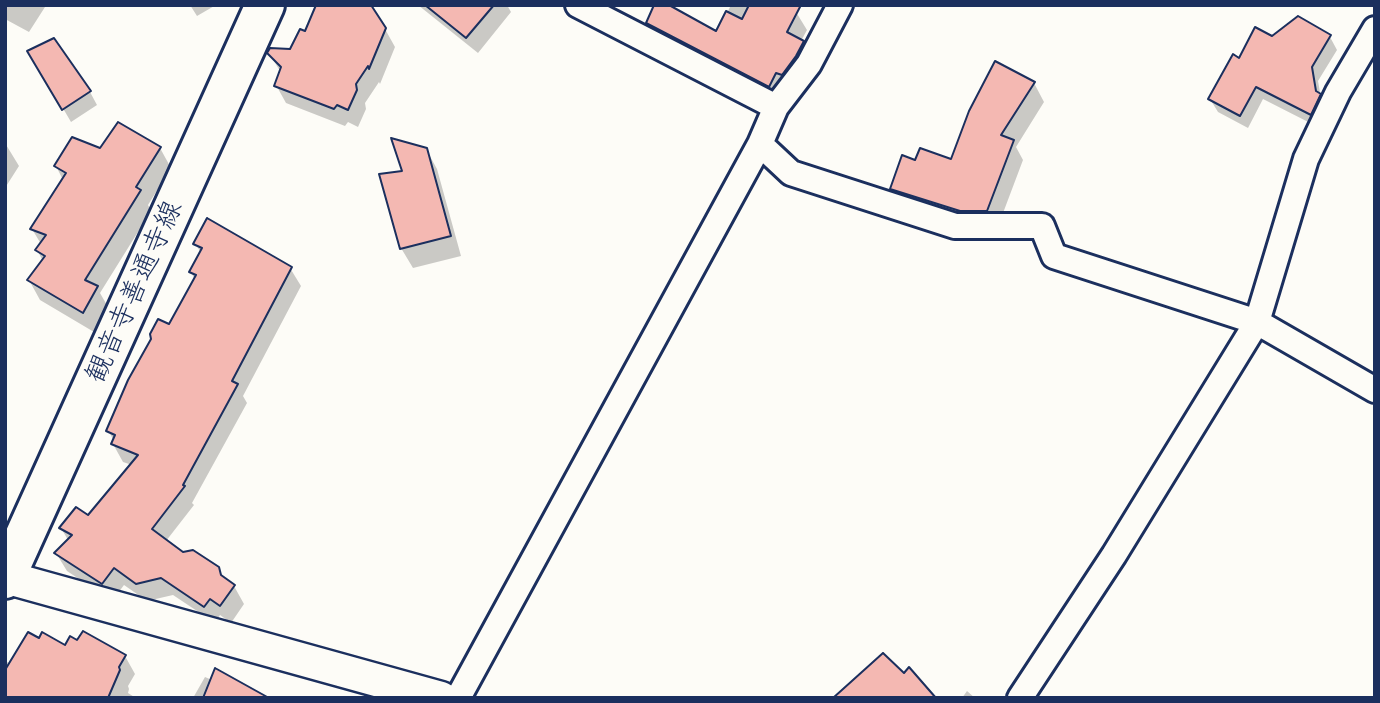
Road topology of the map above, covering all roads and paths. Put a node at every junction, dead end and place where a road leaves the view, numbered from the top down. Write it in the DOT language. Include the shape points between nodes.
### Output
graph roads {
  1 [pos="265,5"];
  2 [pos="578,5"];
  3 [pos="840,5"];
  4 [pos="1375,29"];
  5 [pos="776,107"];
  6 [pos="760,144"];
  7 [pos="1257,322"];
  8 [pos="1375,390"];
  9 [pos="6,578"];
  10 [pos="441,698"];
  11 [pos="458,698"];
  12 [pos="1020,698"];
  1 -- 9 [label="main road, 観音寺善通寺線"];
  2 -- 5 [label="street"];
  3 -- 5 [label="street" via="809,64"];
  4 -- 7 [label="street" via="1306,159"];
  5 -- 6 [label="street"];
  6 -- 7 [label="street" via="791,173 955,226 1042,226 1054,256"];
  6 -- 11 [label="street"];
  7 -- 8 [label="street"];
  7 -- 12 [label="street"];
  9 -- 10 [label="street"];
}
